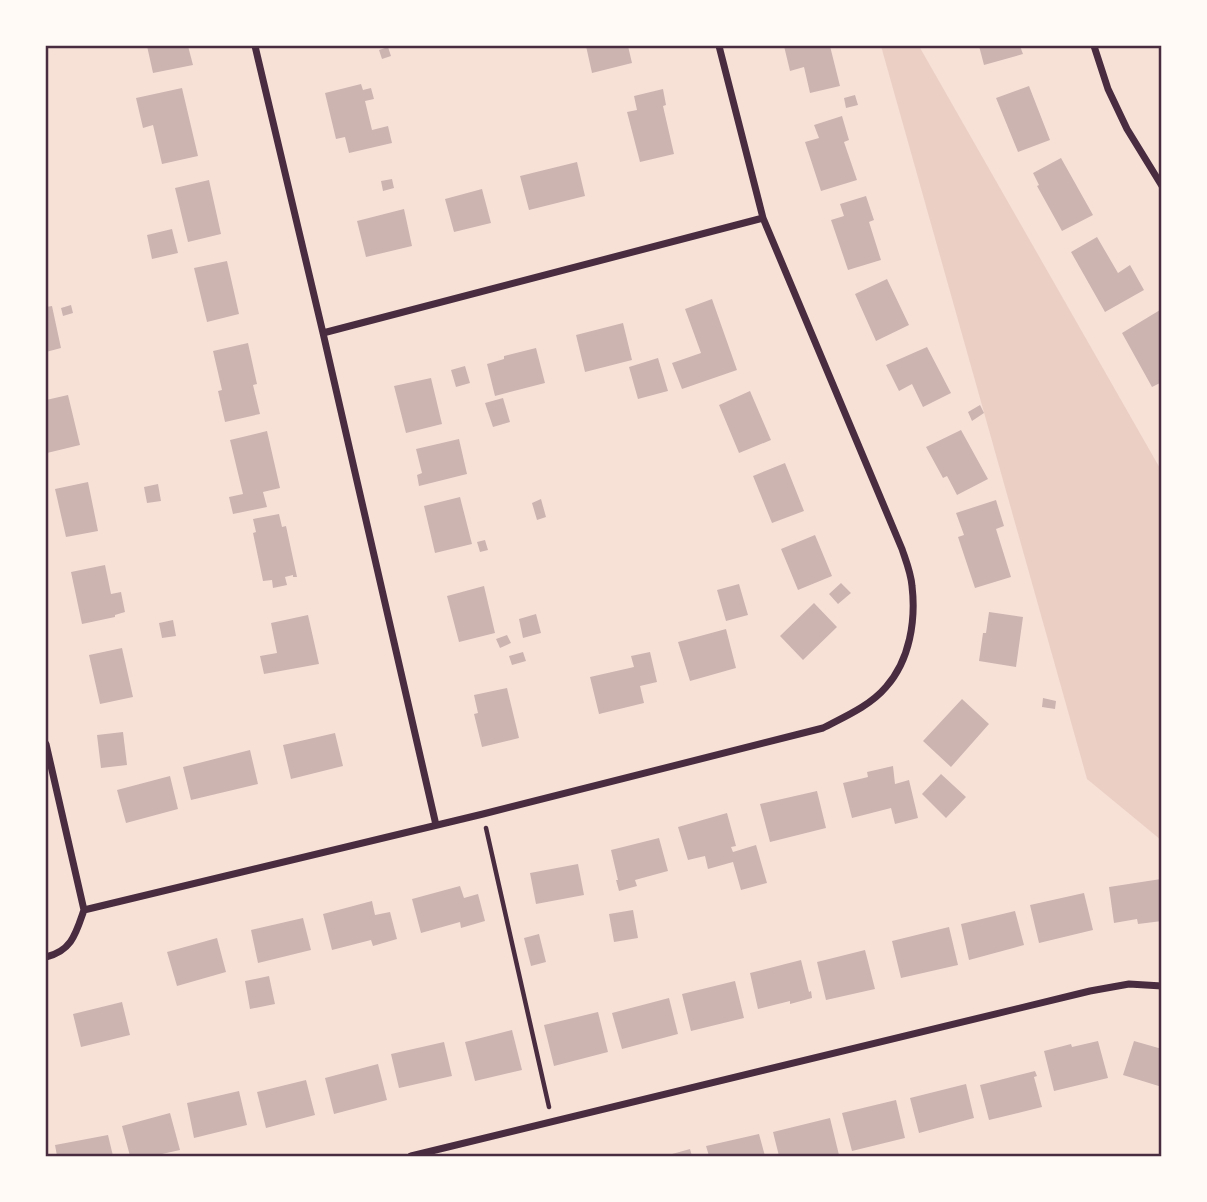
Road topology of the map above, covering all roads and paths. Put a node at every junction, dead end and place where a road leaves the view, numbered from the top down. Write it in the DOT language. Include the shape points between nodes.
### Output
graph roads {
  1 [pos="255,46"];
  2 [pos="719,46"];
  3 [pos="1094,46"];
  4 [pos="1161,186"];
  5 [pos="763,218"];
  6 [pos="323,333"];
  7 [pos="46,744"];
  8 [pos="483,814"];
  9 [pos="436,825"];
  10 [pos="84,910"];
  11 [pos="46,957"];
  12 [pos="1161,986"];
  13 [pos="552,1121"];
  14 [pos="411,1157"];
  1 -- 6 [label="street"];
  2 -- 5 [label="street"];
  3 -- 4 [label="street" via="1127,129"];
  5 -- 6 [label="street"];
  5 -- 8 [label="street" via="902,549 912,583 914,616 901,665 886,688 860,709 823,728"];
  6 -- 9 [label="street"];
  7 -- 10 [label="street"];
  8 -- 9 [label="street"];
  8 -- 13 [label="path"];
  9 -- 10 [label="street"];
  10 -- 11 [label="street" via="65,949"];
  12 -- 13 [label="street" via="1129,984 1090,991"];
  13 -- 14 [label="street"];
}
